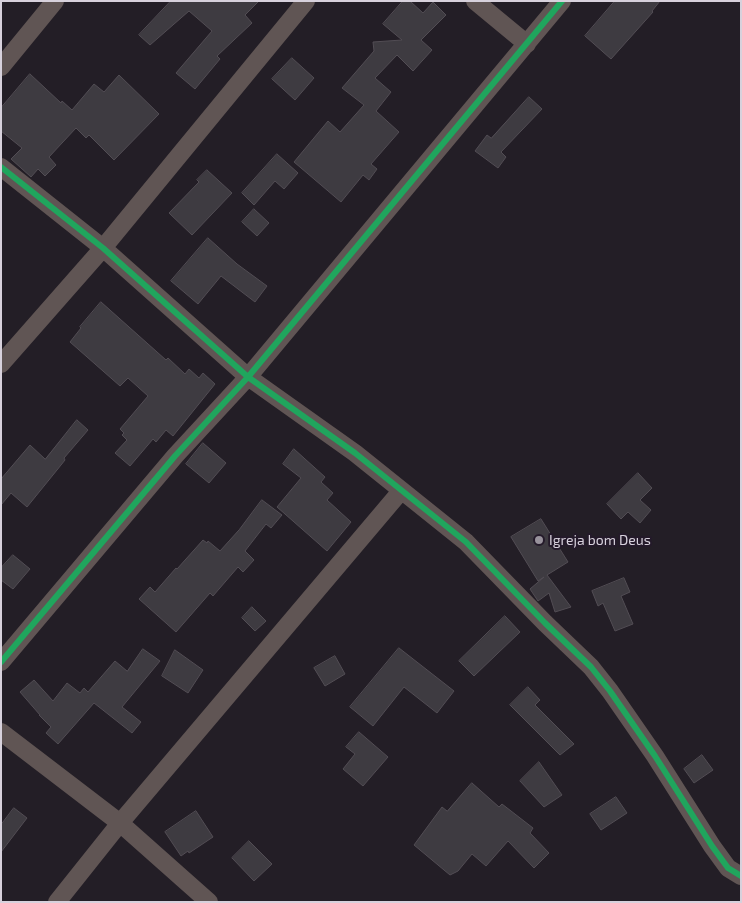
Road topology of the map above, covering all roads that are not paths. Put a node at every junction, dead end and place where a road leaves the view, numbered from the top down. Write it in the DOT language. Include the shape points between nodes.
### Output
graph roads {
  1 [pos="55,1"];
  2 [pos="306,1"];
  3 [pos="475,1"];
  4 [pos="562,1"];
  5 [pos="527,44"];
  6 [pos="1,67"];
  7 [pos="1,167"];
  8 [pos="102,248"];
  9 [pos="1,364"];
  10 [pos="248,377"];
  11 [pos="401,491"];
  12 [pos="1,662"];
  13 [pos="1,732"];
  14 [pos="120,823"];
  15 [pos="741,876"];
  16 [pos="57,902"];
  17 [pos="209,902"];
  1 -- 6 [label="street"];
  2 -- 8 [label="street"];
  3 -- 5 [label="street"];
  4 -- 5 [label="street"];
  5 -- 10 [label="street"];
  7 -- 8 [label="street"];
  8 -- 9 [label="street"];
  8 -- 10 [label="street"];
  10 -- 11 [label="street" via="355,453"];
  10 -- 12 [label="street" via="175,456"];
  11 -- 14 [label="street"];
  11 -- 15 [label="street" via="466,542 591,667 655,756 712,846 728,868"];
  13 -- 14 [label="street"];
  14 -- 16 [label="street"];
  14 -- 17 [label="street"];
}
